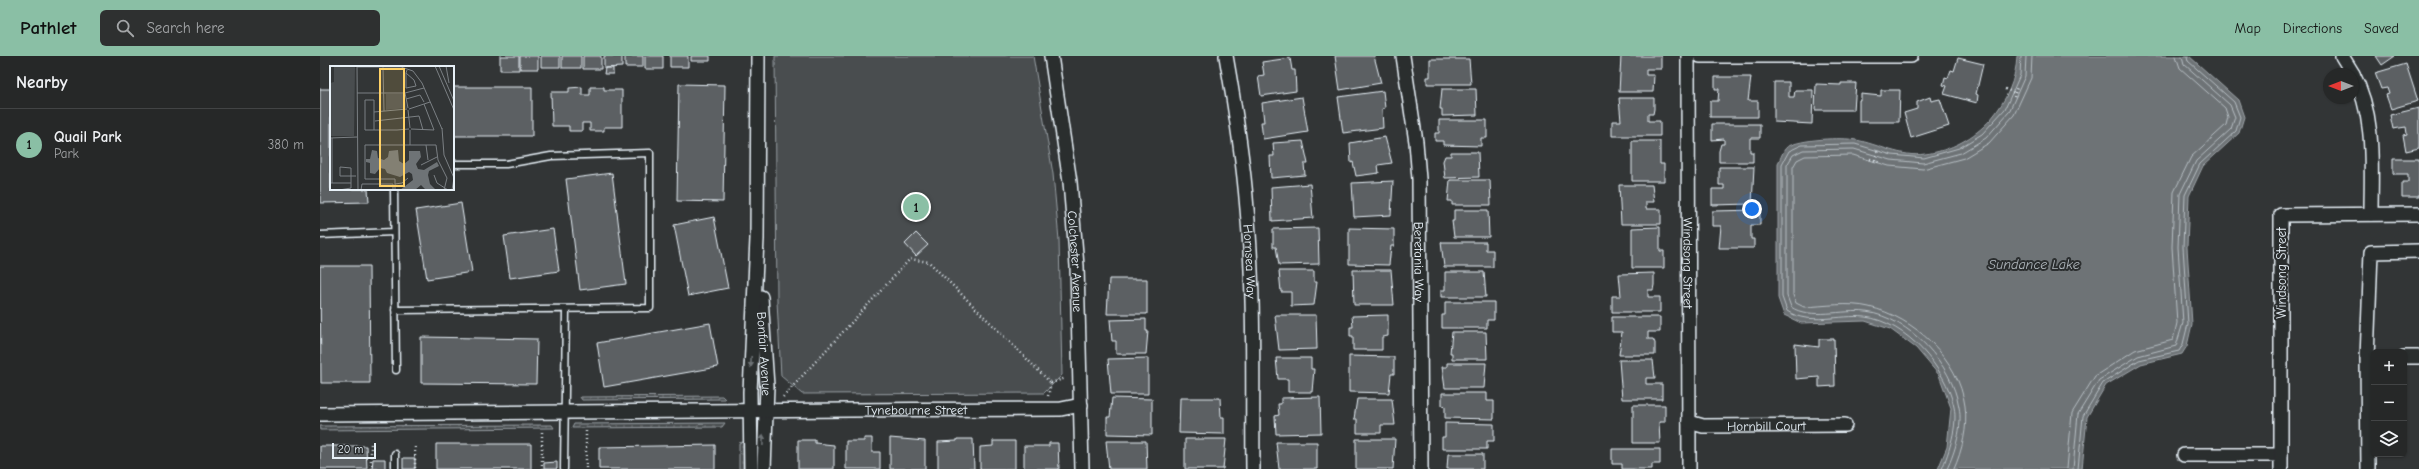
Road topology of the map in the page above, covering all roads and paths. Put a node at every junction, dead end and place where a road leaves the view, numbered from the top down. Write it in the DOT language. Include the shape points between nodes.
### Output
graph roads {
  1 [pos="758,56"];
  2 [pos="1051,56"];
  3 [pos="1226,56"];
  4 [pos="1403,56"];
  5 [pos="1688,56"];
  6 [pos="1700,56"];
  7 [pos="1911,56"];
  8 [pos="2342,56"];
  9 [pos="2349,68"];
  10 [pos="2017,87"];
  11 [pos="2359,89"];
  12 [pos="2005,90"];
  13 [pos="2016,92"];
  14 [pos="2014,97"];
  15 [pos="1878,150"];
  16 [pos="1870,159"];
  17 [pos="1875,160"];
  18 [pos="1880,162"];
  19 [pos="454,164"];
  20 [pos="394,190"];
  21 [pos="2371,214"];
  22 [pos="2419,214"];
  23 [pos="394,232"];
  24 [pos="320,234"];
  25 [pos="757,239"];
  26 [pos="2419,251"];
  27 [pos="566,308"];
  28 [pos="395,310"];
  29 [pos="2371,349"];
  30 [pos="2407,357"];
  31 [pos="2419,357"];
  32 [pos="2371,358"];
  33 [pos="396,370"];
  34 [pos="1067,378"];
  35 [pos="1051,383"];
  36 [pos="1048,396"];
  37 [pos="783,397"];
  38 [pos="1081,405"];
  39 [pos="564,410"];
  40 [pos="765,411"];
  41 [pos="750,412"];
  42 [pos="320,414"];
  43 [pos="1689,422"];
  44 [pos="1845,425"];
  45 [pos="586,431"];
  46 [pos="542,432"];
  47 [pos="371,444"];
  48 [pos="415,447"];
  49 [pos="395,454"];
  50 [pos="2184,455"];
  51 [pos="2281,455"];
  52 [pos="371,469"];
  53 [pos="395,469"];
  54 [pos="415,469"];
  55 [pos="542,469"];
  56 [pos="564,469"];
  57 [pos="586,469"];
  58 [pos="751,469"];
  59 [pos="764,469"];
  60 [pos="1082,469"];
  61 [pos="1253,469"];
  62 [pos="1421,469"];
  63 [pos="1689,469"];
  64 [pos="2281,469"];
  65 [pos="2368,469"];
  1 -- 25 [label="street, Bonfair Avenue"];
  2 -- 38 [label="street, Colchester Avenue" via="1071,197 1077,266"];
  3 -- 61 [label="street, Hornsea Way" via="1248,210"];
  4 -- 62 [label="street, Beretania Way" via="1419,179"];
  5 -- 43 [label="street, Windsong Street"];
  6 -- 7 [label="street"];
  8 -- 9 [label="street"];
  10 -- 13 [label="path"];
  11 -- 21 [label="street" via="2370,127"];
  12 -- 13 [label="path"];
  13 -- 14 [label="path"];
  15 -- 17 [label="path"];
  16 -- 17 [label="path"];
  17 -- 18 [label="path"];
  19 -- 27 [label="lane" via="506,164 551,156 650,153 650,308"];
  20 -- 23 [label="lane"];
  21 -- 22 [label="street, Windsong Street"];
  21 -- 51 [label="street, Windsong Street" via="2281,215"];
  23 -- 24 [label="lane"];
  23 -- 28 [label="lane"];
  25 -- 40 [label="street, Bonfair Avenue" via="767,386"];
  25 -- 41 [label="street, Bonfair Avenue, one-way"];
  26 -- 29 [label="street" via="2371,252"];
  27 -- 28 [label="lane"];
  27 -- 39 [label="lane"];
  28 -- 33 [label="lane"];
  30 -- 31 [label="street"];
  32 -- 65 [label="street"];
  34 -- 35 [label="path"];
  35 -- 36 [label="path"];
  35 -- 37 [label="path" via="929,262 910,259"];
  38 -- 40 [label="street, Tynebourne Street" via="1061,409"];
  38 -- 60 [label="street, Colchester Avenue"];
  39 -- 41 [label="street, Tynebourne Street"];
  39 -- 42 [label="street, Tynebourne Street"];
  39 -- 56 [label="lane"];
  40 -- 41 [label="street, Tynebourne Street"];
  59 -- 40 [label="street, Bonfair Avenue, one-way"];
  41 -- 58 [label="street, Bonfair Avenue"];
  43 -- 44 [label="street, Hornbill Court" via="1702,426"];
  43 -- 63 [label="street, Windsong Street"];
  45 -- 57 [label="path"];
  46 -- 55 [label="path"];
  47 -- 52 [label="path"];
  48 -- 54 [label="path"];
  49 -- 53 [label="lane"];
  50 -- 51 [label="street"];
  51 -- 64 [label="street, Windsong Street"];
}
